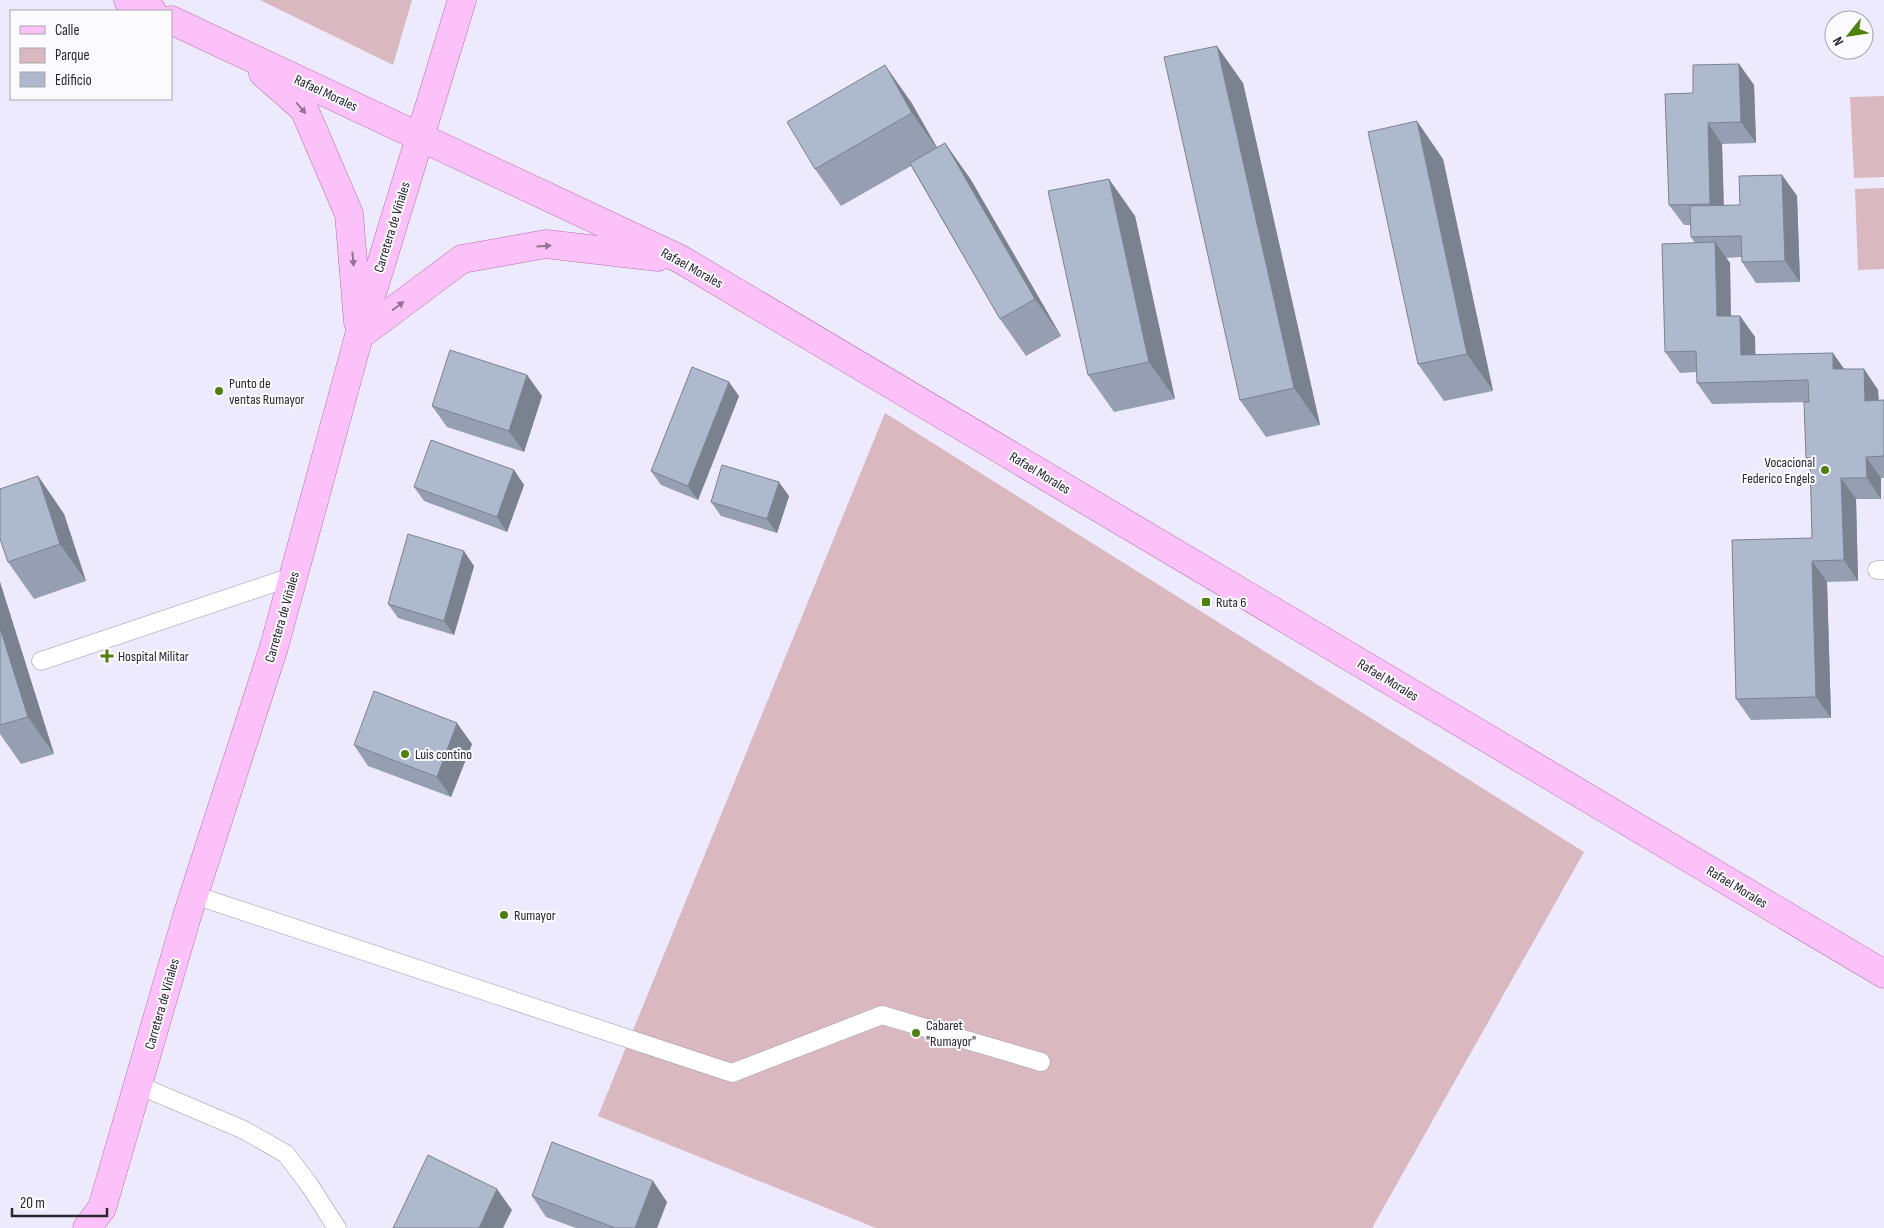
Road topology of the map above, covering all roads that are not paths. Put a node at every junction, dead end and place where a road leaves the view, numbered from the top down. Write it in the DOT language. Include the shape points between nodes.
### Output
graph roads {
  1 [pos="128,0"];
  2 [pos="462,0"];
  3 [pos="150,10"];
  4 [pos="172,20"];
  5 [pos="239,52"];
  6 [pos="420,137"];
  7 [pos="680,259"];
  8 [pos="359,336"];
  9 [pos="294,576"];
  10 [pos="41,661"];
  11 [pos="194,896"];
  12 [pos="1884,974"];
  13 [pos="1042,1062"];
  14 [pos="138,1085"];
  15 [pos="87,1228"];
  16 [pos="337,1228"];
  1 -- 3 [label="main road"];
  2 -- 6 [label="main road, Carretera de Viñales"];
  4 -- 5 [label="main road, Rafael Morales"];
  5 -- 6 [label="main road, Rafael Morales"];
  5 -- 8 [label="main road, one-way" via="304,109 349,214"];
  6 -- 7 [label="main road, Rafael Morales"];
  6 -- 8 [label="main road, Carretera de Viñales"];
  8 -- 7 [label="main road, one-way" via="462,259 546,244"];
  7 -- 12 [label="main road, Rafael Morales"];
  8 -- 9 [label="main road, Carretera de Viñales"];
  9 -- 10 [label="lane"];
  9 -- 11 [label="main road, Carretera de Viñales"];
  11 -- 13 [label="lane" via="732,1073 882,1015"];
  11 -- 14 [label="main road, Carretera de Viñales"];
  14 -- 15 [label="main road, Carretera de Viñales" via="102,1208"];
  14 -- 16 [label="lane" via="244,1130 286,1154"];
}
